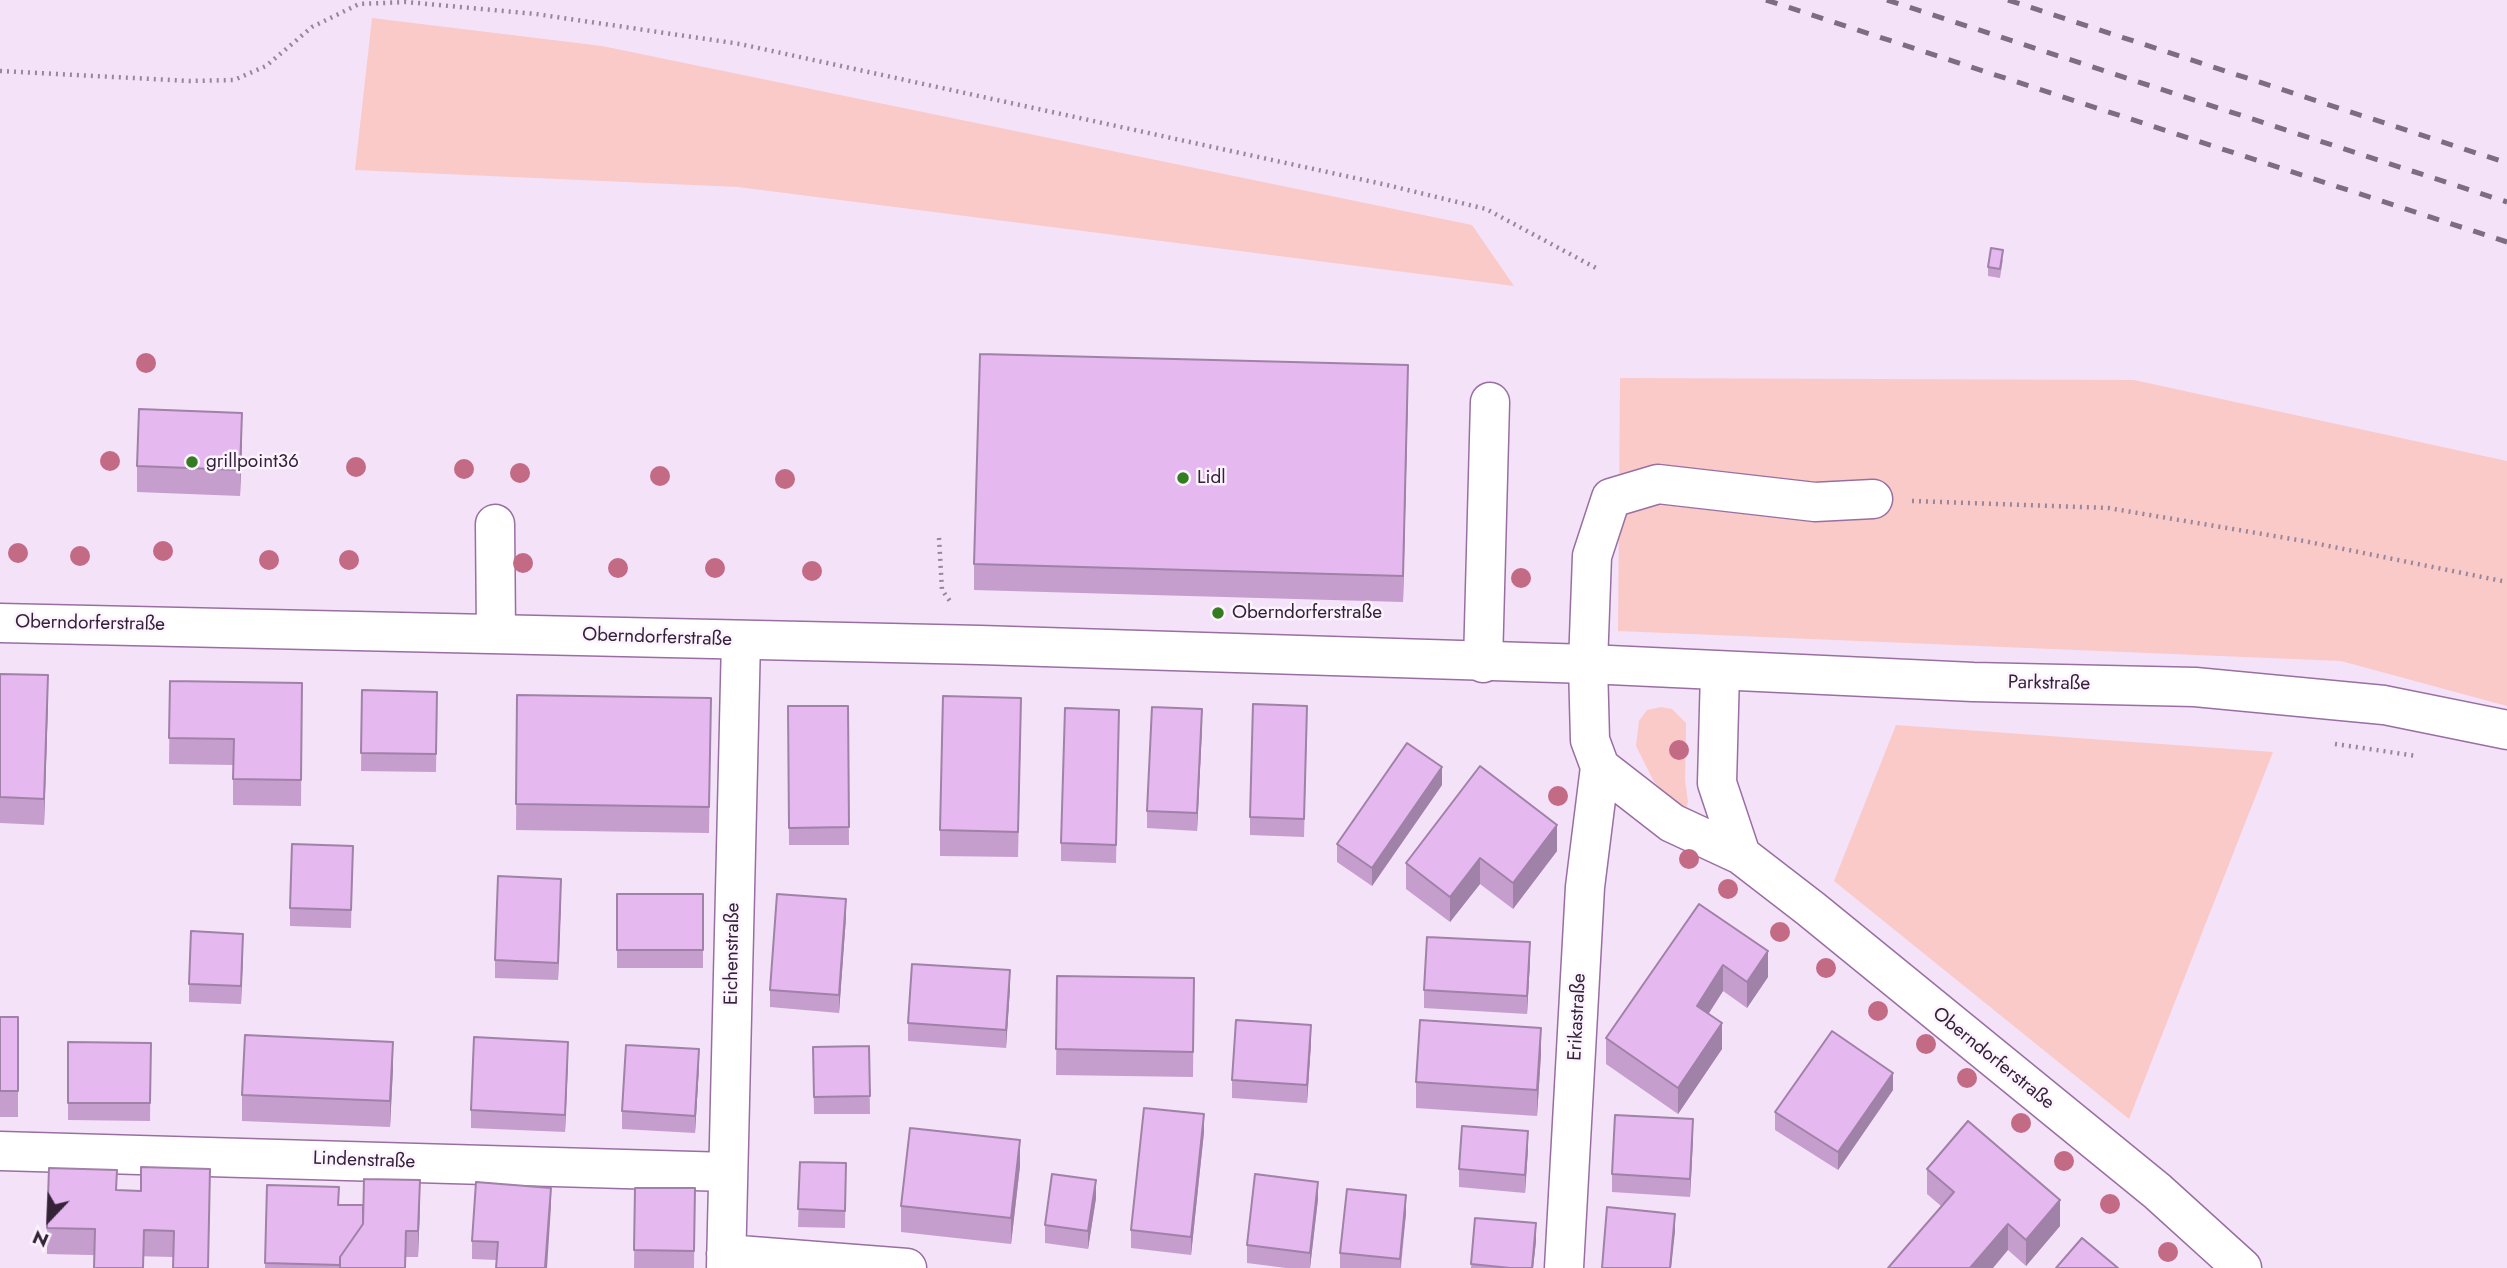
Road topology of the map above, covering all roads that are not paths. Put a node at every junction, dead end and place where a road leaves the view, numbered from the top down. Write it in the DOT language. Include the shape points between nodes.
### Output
graph roads {
  1 [pos="1490,402"];
  2 [pos="1872,499"];
  3 [pos="495,524"];
  4 [pos="0,622"];
  5 [pos="496,632"];
  6 [pos="741,640"];
  7 [pos="1483,663"];
  8 [pos="1588,664"];
  9 [pos="1720,672"];
  10 [pos="2507,730"];
  11 [pos="1600,766"];
  12 [pos="1741,855"];
  13 [pos="0,1151"];
  14 [pos="728,1172"];
  15 [pos="726,1261"];
  16 [pos="907,1268"];
  17 [pos="1564,1268"];
  18 [pos="2242,1268"];
  1 -- 7 [label="street"];
  2 -- 8 [label="street" via="1815,502 1658,484 1611,498 1592,556"];
  3 -- 5 [label="street"];
  4 -- 5 [label="street, Oberndorferstraße"];
  5 -- 6 [label="street, Oberndorferstraße"];
  6 -- 7 [label="street, Oberndorferstraße"];
  6 -- 14 [label="street, Eichenstraße"];
  7 -- 8 [label="street, Oberndorferstraße"];
  8 -- 9 [label="street, Parkstraße"];
  8 -- 11 [label="street" via="1590,740"];
  9 -- 10 [label="street, Parkstraße" via="2195,687 2384,705"];
  9 -- 12 [label="street" via="1717,783"];
  11 -- 12 [label="street, Oberndorferstraße" via="1672,823"];
  11 -- 17 [label="street, Erikastraße" via="1597,888"];
  12 -- 18 [label="street, Oberndorferstraße" via="2157,1191"];
  13 -- 14 [label="street, Lindenstraße"];
  14 -- 15 [label="street, Eichenstraße"];
  15 -- 16 [label="street"];
}
